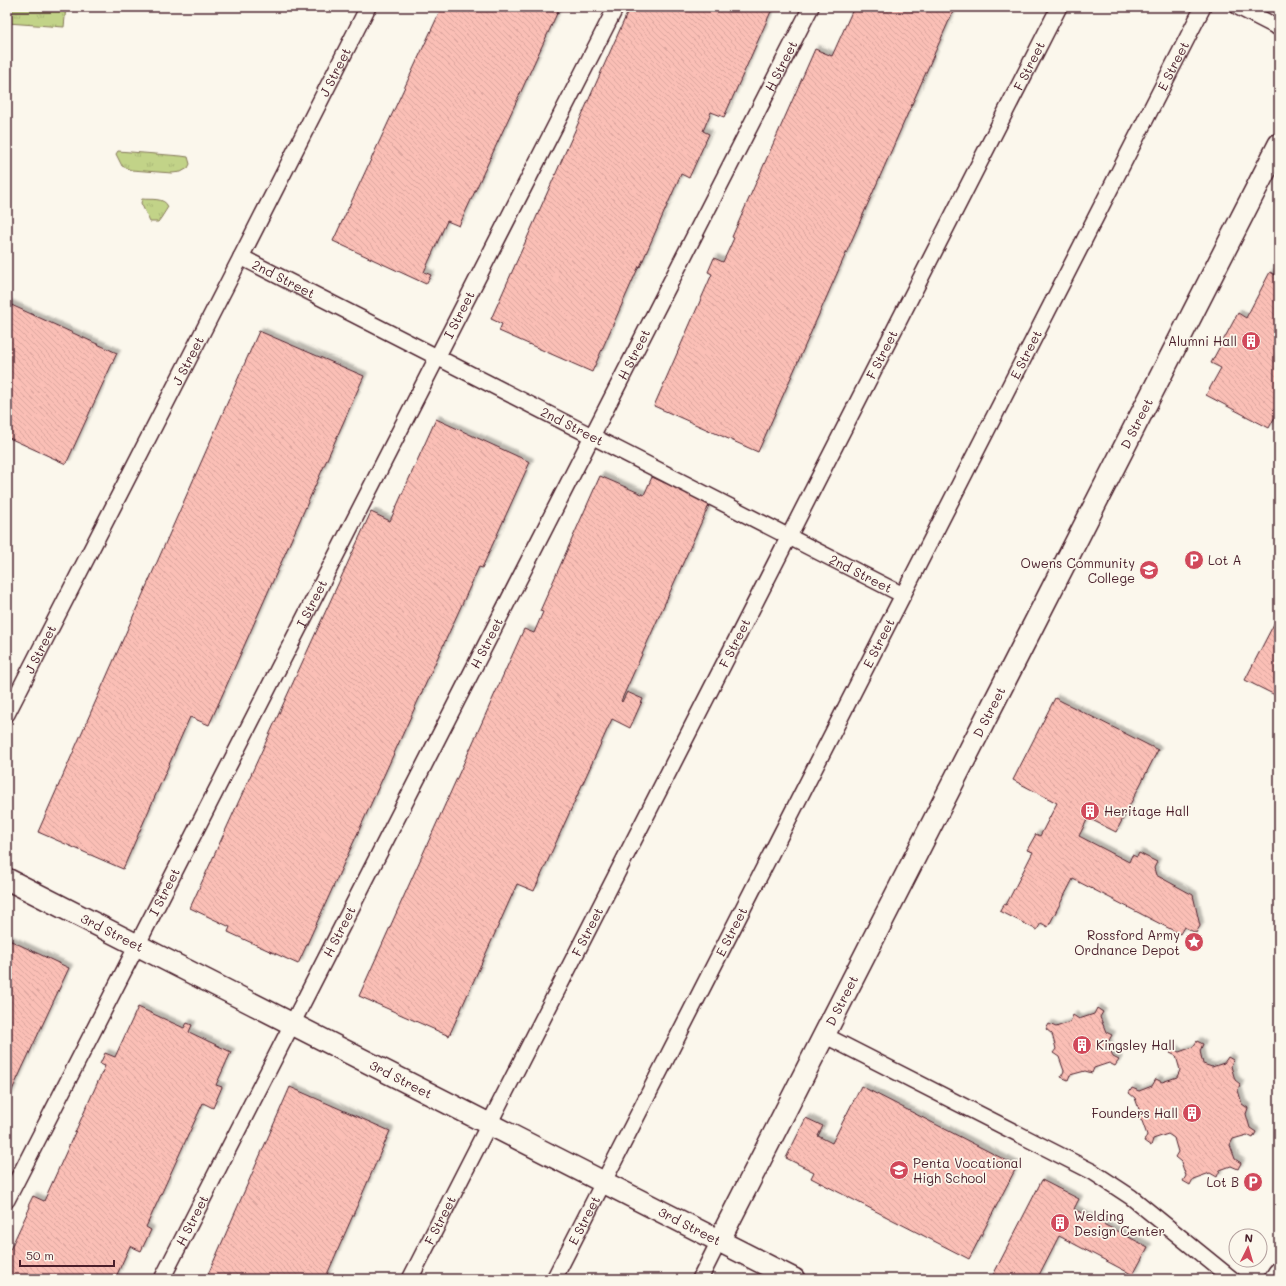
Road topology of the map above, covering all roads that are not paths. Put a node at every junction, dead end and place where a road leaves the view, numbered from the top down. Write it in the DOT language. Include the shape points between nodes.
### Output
graph roads {
  1 [pos="368,7"];
  2 [pos="616,7"];
  3 [pos="810,7"];
  4 [pos="1059,7"];
  5 [pos="1203,7"];
  6 [pos="1238,7"];
  7 [pos="1279,28"];
  8 [pos="1279,144"];
  9 [pos="241,257"];
  10 [pos="438,356"];
  11 [pos="591,435"];
  12 [pos="789,536"];
  13 [pos="903,595"];
  14 [pos="7,714"];
  15 [pos="7,879"];
  16 [pos="137,945"];
  17 [pos="292,1024"];
  18 [pos="824,1035"];
  19 [pos="489,1124"];
  20 [pos="604,1182"];
  21 [pos="7,1200"];
  22 [pos="719,1241"];
  23 [pos="1279,1273"];
  24 [pos="162,1279"];
  25 [pos="410,1279"];
  26 [pos="554,1279"];
  27 [pos="700,1279"];
  28 [pos="794,1279"];
  29 [pos="1232,1279"];
  30 [pos="1275,1279"];
  1 -- 9 [label="street, J Street"];
  2 -- 10 [label="street, I Street"];
  3 -- 11 [label="street, H Street"];
  4 -- 12 [label="street, F Street"];
  5 -- 13 [label="street, E Street"];
  6 -- 7 [label="street"];
  8 -- 18 [label="street, D Street"];
  9 -- 10 [label="street, 2nd Street"];
  9 -- 14 [label="street, J Street"];
  10 -- 11 [label="street, 2nd Street"];
  10 -- 16 [label="street, I Street"];
  11 -- 12 [label="street, 2nd Street"];
  11 -- 17 [label="street, H Street"];
  12 -- 13 [label="street, 2nd Street"];
  12 -- 19 [label="street, F Street"];
  13 -- 20 [label="street, E Street"];
  15 -- 16 [label="street, 3rd Street"];
  16 -- 17 [label="street, 3rd Street"];
  16 -- 21 [label="street, I Street"];
  17 -- 19 [label="street, 3rd Street"];
  17 -- 24 [label="street, H Street"];
  18 -- 22 [label="street, D Street"];
  18 -- 29 [label="street" via="1093,1172 1131,1197"];
  19 -- 20 [label="street, 3rd Street"];
  19 -- 25 [label="street, F Street"];
  20 -- 22 [label="street, 3rd Street"];
  20 -- 26 [label="street, E Street"];
  22 -- 27 [label="street, D Street"];
  22 -- 28 [label="street, 3rd Street"];
  23 -- 30 [label="street"];
}
